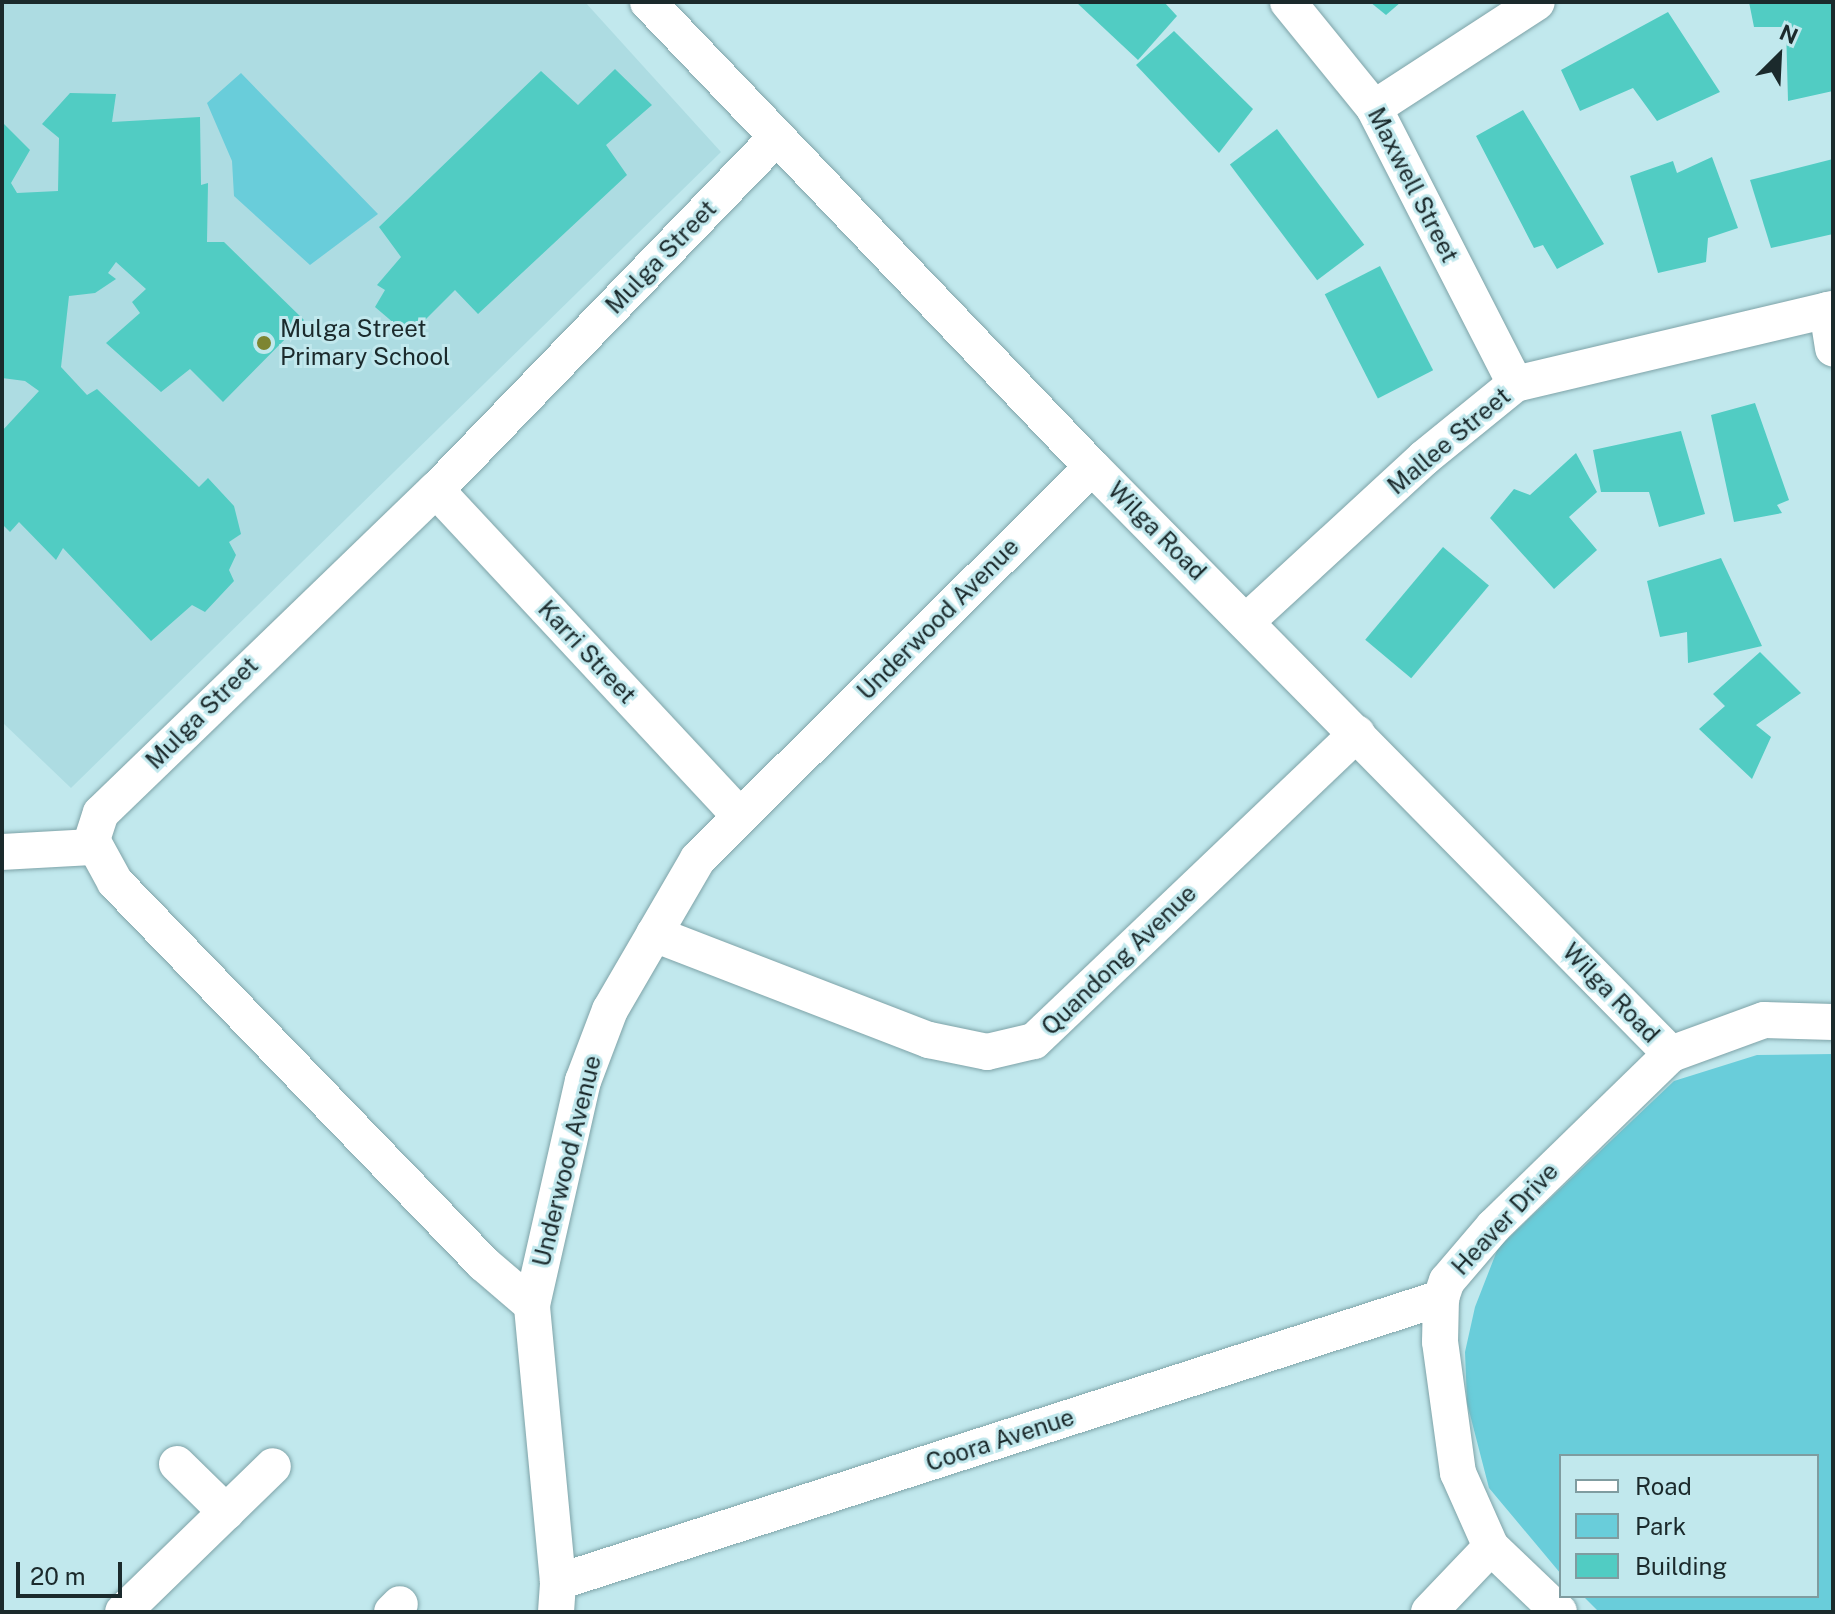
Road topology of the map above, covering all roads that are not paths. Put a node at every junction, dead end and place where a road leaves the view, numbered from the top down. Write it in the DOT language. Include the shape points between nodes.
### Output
graph roads {
  1 [pos="648,2"];
  2 [pos="1288,2"];
  3 [pos="1537,2"];
  4 [pos="1374,108"];
  5 [pos="776,138"];
  6 [pos="1830,309"];
  7 [pos="1833,349"];
  8 [pos="1515,384"];
  9 [pos="1092,467"];
  10 [pos="436,490"];
  11 [pos="1247,621"];
  12 [pos="1357,733"];
  13 [pos="738,814"];
  14 [pos="92,847"];
  15 [pos="2,852"];
  16 [pos="654,934"];
  17 [pos="1833,1022"];
  18 [pos="1671,1054"];
  19 [pos="1441,1298"];
  20 [pos="532,1305"];
  21 [pos="177,1464"];
  22 [pos="273,1466"];
  23 [pos="226,1512"];
  24 [pos="1491,1547"];
  25 [pos="557,1597"];
  26 [pos="123,1612"];
  27 [pos="1429,1612"];
  28 [pos="1559,1612"];
  1 -- 5 [label="street, Wilga Road"];
  2 -- 4 [label="street, Maxwell Street"];
  3 -- 4 [label="street"];
  4 -- 8 [label="street, Maxwell Street"];
  5 -- 9 [label="street, Wilga Road"];
  5 -- 10 [label="street, Mulga Street"];
  6 -- 7 [label="street"];
  6 -- 8 [label="street, Mallee Street"];
  8 -- 11 [label="street, Mallee Street" via="1424,458"];
  9 -- 11 [label="street, Wilga Road"];
  9 -- 13 [label="street, Underwood Avenue"];
  10 -- 13 [label="street, Karri Street"];
  10 -- 14 [label="street, Mulga Street" via="101,813"];
  11 -- 12 [label="street, Wilga Road"];
  12 -- 16 [label="street, Quandong Avenue" via="1034,1041 987,1052 929,1040"];
  12 -- 18 [label="street, Wilga Road"];
  13 -- 16 [label="street, Underwood Avenue" via="698,859"];
  14 -- 15 [label="street"];
  14 -- 20 [label="street" via="115,882 158,927 484,1264"];
  16 -- 20 [label="street, Underwood Avenue" via="610,1010 583,1081"];
  17 -- 18 [label="street, Heaver Drive" via="1764,1020"];
  18 -- 19 [label="street, Heaver Drive" via="1494,1226 1447,1281"];
  19 -- 24 [label="street, Heaver Drive" via="1443,1382 1458,1473"];
  19 -- 25 [label="street, Coora Avenue"];
  20 -- 25 [label="street, Underwood Avenue"];
  21 -- 23 [label="street"];
  22 -- 23 [label="street"];
  23 -- 26 [label="street"];
  24 -- 27 [label="street"];
  24 -- 28 [label="street"];
}
